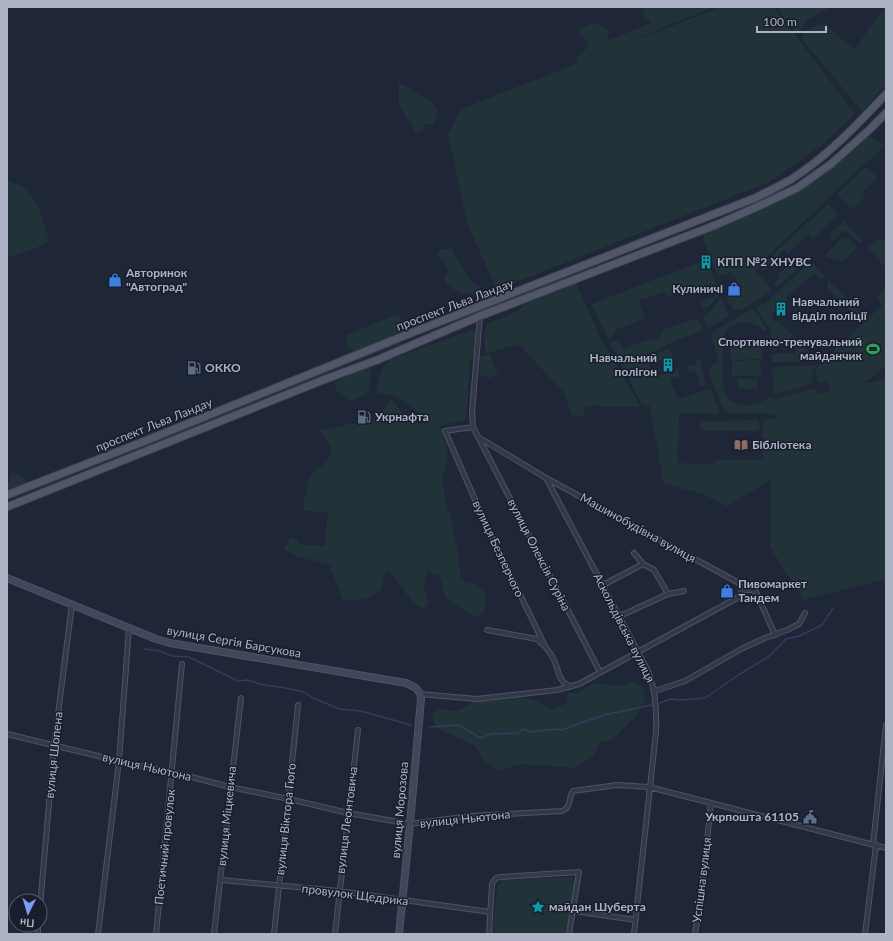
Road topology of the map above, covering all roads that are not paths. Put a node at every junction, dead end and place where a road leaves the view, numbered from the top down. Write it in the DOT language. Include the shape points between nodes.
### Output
graph roads {
  1 [pos="886,94"];
  2 [pos="886,113"];
  3 [pos="864,117"];
  4 [pos="870,130"];
  5 [pos="480,316"];
  6 [pos="401,337"];
  7 [pos="406,348"];
  8 [pos="473,427"];
  9 [pos="478,437"];
  10 [pos="546,478"];
  11 [pos="7,495"];
  12 [pos="7,507"];
  13 [pos="634,553"];
  14 [pos="643,564"];
  15 [pos="7,578"];
  16 [pos="603,585"];
  17 [pos="742,590"];
  18 [pos="684,591"];
  19 [pos="668,594"];
  20 [pos="72,604"];
  21 [pos="805,612"];
  22 [pos="620,616"];
  23 [pos="129,628"];
  24 [pos="487,630"];
  25 [pos="775,635"];
  26 [pos="545,646"];
  27 [pos="638,652"];
  28 [pos="182,664"];
  29 [pos="600,672"];
  30 [pos="572,686"];
  31 [pos="419,691"];
  32 [pos="655,691"];
  33 [pos="241,698"];
  34 [pos="298,705"];
  35 [pos="886,725"];
  36 [pos="358,730"];
  37 [pos="7,734"];
  38 [pos="54,746"];
  39 [pos="118,761"];
  40 [pos="172,772"];
  41 [pos="230,787"];
  42 [pos="649,787"];
  43 [pos="289,799"];
  44 [pos="711,803"];
  45 [pos="348,813"];
  46 [pos="410,824"];
  47 [pos="875,845"];
  48 [pos="886,848"];
  49 [pos="221,880"];
  50 [pos="278,886"];
  51 [pos="339,892"];
  52 [pos="41,893"];
  53 [pos="402,901"];
  54 [pos="573,911"];
  55 [pos="490,912"];
  56 [pos="636,920"];
  57 [pos="98,934"];
  58 [pos="156,934"];
  59 [pos="214,934"];
  60 [pos="274,934"];
  61 [pos="335,934"];
  62 [pos="399,934"];
  63 [pos="489,934"];
  64 [pos="569,934"];
  65 [pos="634,934"];
  66 [pos="695,934"];
  67 [pos="866,934"];
  1 -- 3 [label="main road, проспект Льва Ландау"];
  2 -- 4 [label="main road, проспект Льва Ландау"];
  3 -- 4 [label="main road"];
  3 -- 6 [label="main road, проспект Льва Ландау" via="823,156 791,179 755,198"];
  4 -- 5 [label="main road, проспект Льва Ландау" via="831,164 797,188 698,232"];
  5 -- 7 [label="main road, проспект Льва Ландау"];
  5 -- 8 [label="street"];
  6 -- 7 [label="main road"];
  6 -- 11 [label="main road, проспект Льва Ландау"];
  7 -- 12 [label="main road, проспект Льва Ландау"];
  8 -- 9 [label="street, вулиця Олексія Суріна"];
  8 -- 26 [label="street, вулиця Безперчого" via="445,431 484,520"];
  9 -- 10 [label="street, Машинобудівна вулиця"];
  9 -- 29 [label="street, вулиця Олексія Суріна"];
  10 -- 16 [label="street, Аскольдівська вулиця"];
  10 -- 17 [label="street, Машинобудівна вулиця" via="739,584"];
  13 -- 14 [label="street"];
  14 -- 16 [label="street"];
  14 -- 19 [label="street" via="654,570"];
  15 -- 20 [label="main road, вулиця Сергія Барсукова"];
  16 -- 22 [label="street, Аскольдівська вулиця"];
  17 -- 25 [label="street, Машинобудівна вулиця" via="756,592"];
  17 -- 27 [label="street" via="737,598"];
  18 -- 19 [label="street"];
  19 -- 22 [label="street"];
  20 -- 23 [label="main road, вулиця Сергія Барсукова"];
  20 -- 38 [label="street, вулиця Шопена"];
  21 -- 25 [label="street" via="799,624"];
  22 -- 27 [label="street, Аскольдівська вулиця"];
  23 -- 31 [label="main road, вулиця Сергія Барсукова" via="170,643 406,683"];
  23 -- 39 [label="street"];
  24 -- 26 [label="street" via="537,639"];
  25 -- 32 [label="street" via="743,648 685,681"];
  26 -- 30 [label="street, вулиця Безперчого" via="561,678 566,685"];
  27 -- 29 [label="street"];
  27 -- 32 [label="street, Аскольдівська вулиця"];
  28 -- 40 [label="street, Поетичний провулок"];
  29 -- 30 [label="street"];
  30 -- 31 [label="street" via="477,699"];
  31 -- 46 [label="main road, вулиця Морозова"];
  32 -- 42 [label="street, Аскольдівська вулиця" via="656,732"];
  33 -- 41 [label="street, вулиця Міцкевича"];
  34 -- 43 [label="street, вулиця Віктора Гюґо"];
  35 -- 47 [label="street"];
  36 -- 45 [label="street, вулиця Леонтовича"];
  37 -- 38 [label="street, вулиця Ньютона"];
  38 -- 39 [label="street, вулиця Ньютона"];
  38 -- 52 [label="street, вулиця Шопена"];
  39 -- 40 [label="street, вулиця Ньютона"];
  39 -- 57 [label="street"];
  40 -- 41 [label="street, вулиця Ньютона"];
  40 -- 58 [label="street, Поетичний провулок"];
  41 -- 43 [label="street, вулиця Ньютона"];
  41 -- 49 [label="street, вулиця Міцкевича"];
  42 -- 44 [label="street, вулиця Ньютона"];
  42 -- 46 [label="street, вулиця Ньютона" via="617,785 577,789 571,793 567,810 562,811 470,816"];
  42 -- 56 [label="street, Аскольдівська вулиця"];
  43 -- 45 [label="street, вулиця Ньютона"];
  43 -- 50 [label="street, вулиця Віктора Гюґо"];
  44 -- 47 [label="street, вулиця Ньютона"];
  44 -- 66 [label="street, Успішна вулиця"];
  45 -- 46 [label="street, вулиця Ньютона"];
  45 -- 51 [label="street, вулиця Леонтовича"];
  46 -- 53 [label="main road, вулиця Морозова"];
  47 -- 48 [label="street, вулиця Ньютона"];
  47 -- 67 [label="street"];
  49 -- 50 [label="street, провулок Щедрика"];
  49 -- 59 [label="street, вулиця Міцкевича"];
  50 -- 51 [label="street, провулок Щедрика"];
  50 -- 60 [label="street, вулиця Віктора Гюґо"];
  51 -- 53 [label="street, провулок Щедрика"];
  51 -- 61 [label="street, вулиця Леонтовича"];
  53 -- 55 [label="street, провулок Щедрика"];
  53 -- 62 [label="main road, вулиця Морозова"];
  54 -- 55 [label="street" via="579,872 496,878 492,884"];
  54 -- 56 [label="street"];
  54 -- 64 [label="street"];
  55 -- 63 [label="street"];
  56 -- 65 [label="street, Аскольдівська вулиця"];
}
